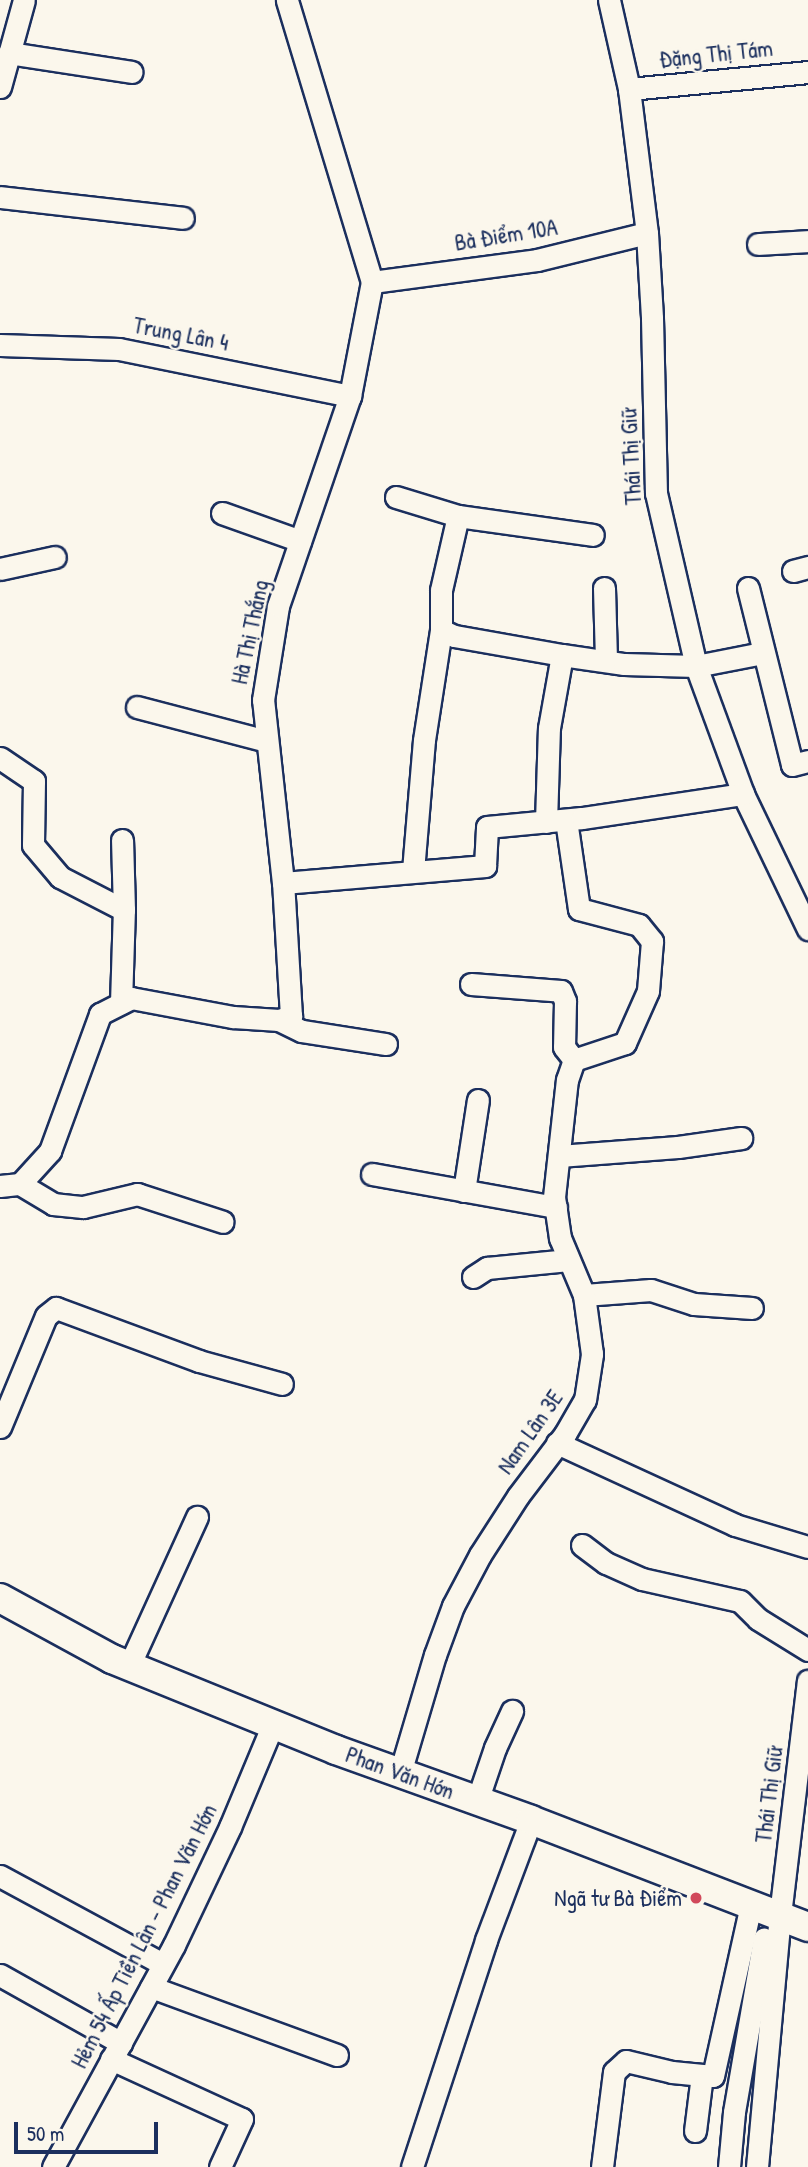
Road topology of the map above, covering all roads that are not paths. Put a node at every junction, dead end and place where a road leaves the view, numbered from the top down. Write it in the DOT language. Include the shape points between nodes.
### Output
graph roads {
  1 [pos="24,0"];
  2 [pos="287,0"];
  3 [pos="610,0"];
  4 [pos="9,53"];
  5 [pos="132,72"];
  6 [pos="808,72"];
  7 [pos="0,87"];
  8 [pos="629,89"];
  9 [pos="0,197"];
  10 [pos="183,218"];
  11 [pos="647,233"];
  12 [pos="808,241"];
  13 [pos="758,244"];
  14 [pos="372,282"];
  15 [pos="0,345"];
  16 [pos="350,396"];
  17 [pos="396,497"];
  18 [pos="222,513"];
  19 [pos="458,516"];
  20 [pos="593,535"];
  21 [pos="300,541"];
  22 [pos="55,557"];
  23 [pos="0,569"];
  24 [pos="604,588"];
  25 [pos="748,588"];
  26 [pos="441,630"];
  27 [pos="762,653"];
  28 [pos="562,655"];
  29 [pos="606,661"];
  30 [pos="696,666"];
  31 [pos="137,707"];
  32 [pos="267,741"];
  33 [pos="0,758"];
  34 [pos="800,763"];
  35 [pos="743,794"];
  36 [pos="556,821"];
  37 [pos="122,840"];
  38 [pos="414,871"];
  39 [pos="283,883"];
  40 [pos="124,910"];
  41 [pos="808,929"];
  42 [pos="471,984"];
  43 [pos="121,1003"];
  44 [pos="279,1020"];
  45 [pos="386,1044"];
  46 [pos="573,1060"];
  47 [pos="478,1100"];
  48 [pos="741,1138"];
  49 [pos="559,1156"];
  50 [pos="372,1174"];
  51 [pos="10,1185"];
  52 [pos="464,1191"];
  53 [pos="556,1207"];
  54 [pos="223,1223"];
  55 [pos="569,1260"];
  56 [pos="473,1277"];
  57 [pos="584,1295"];
  58 [pos="751,1308"];
  59 [pos="282,1384"];
  60 [pos="0,1427"];
  61 [pos="557,1443"];
  62 [pos="197,1517"];
  63 [pos="582,1545"];
  64 [pos="808,1547"];
  65 [pos="0,1598"];
  66 [pos="808,1650"];
  67 [pos="130,1665"];
  68 [pos="808,1681"];
  69 [pos="512,1711"];
  70 [pos="273,1724"];
  71 [pos="805,1752"];
  72 [pos="400,1773"];
  73 [pos="477,1801"];
  74 [pos="531,1820"];
  75 [pos="0,1876"];
  76 [pos="751,1905"];
  77 [pos="780,1915"];
  78 [pos="808,1927"];
  79 [pos="764,1939"];
  80 [pos="163,1964"];
  81 [pos="0,1975"];
  82 [pos="151,1987"];
  83 [pos="116,2051"];
  84 [pos="338,2055"];
  85 [pos="702,2075"];
  86 [pos="695,2131"];
  87 [pos="53,2167"];
  88 [pos="220,2167"];
  89 [pos="412,2167"];
  90 [pos="602,2167"];
  91 [pos="729,2167"];
  92 [pos="757,2167"];
  1 -- 4 [label="street"];
  2 -- 14 [label="street, Hà Thị Thắng"];
  3 -- 8 [label="street, Thái Thị Giữ"];
  4 -- 5 [label="street"];
  4 -- 7 [label="street"];
  6 -- 8 [label="street, Đặng Thị Tám"];
  8 -- 11 [label="street, Thái Thị Giữ"];
  9 -- 10 [label="street"];
  11 -- 14 [label="street, Bà Điểm 10A" via="537,260"];
  11 -- 30 [label="street, Thái Thị Giữ" via="656,492"];
  12 -- 13 [label="street"];
  14 -- 16 [label="street, Hà Thị Thắng"];
  15 -- 16 [label="street, Trung Lân 4" via="119,349"];
  16 -- 21 [label="street, Hà Thị Thắng"];
  17 -- 19 [label="street"];
  18 -- 21 [label="street"];
  19 -- 20 [label="street"];
  19 -- 26 [label="street" via="441,590"];
  21 -- 32 [label="street, Hà Thị Thắng" via="275,619 263,700"];
  22 -- 23 [label="street"];
  24 -- 29 [label="street"];
  25 -- 27 [label="street"];
  26 -- 28 [label="street"];
  26 -- 38 [label="street" via="424,740"];
  27 -- 30 [label="street"];
  27 -- 34 [label="street"];
  28 -- 29 [label="street"];
  28 -- 36 [label="street" via="549,728"];
  29 -- 30 [label="street"];
  30 -- 35 [label="street, Thái Thị Giữ"];
  31 -- 32 [label="street"];
  32 -- 39 [label="street, Hà Thị Thắng"];
  33 -- 40 [label="street" via="34,780 33,845 60,877"];
  35 -- 36 [label="street"];
  35 -- 41 [label="street, Thái Thị Giữ"];
  36 -- 38 [label="street" via="487,827 485,866"];
  36 -- 46 [label="street" via="579,909 639,925 652,941 648,991 625,1043"];
  37 -- 40 [label="street"];
  38 -- 39 [label="street"];
  39 -- 44 [label="street, Hà Thị Thắng" via="291,1016"];
  40 -- 43 [label="street"];
  42 -- 46 [label="street, Nam Lân 3E" via="561,991 564,1047"];
  43 -- 44 [label="street" via="131,998 233,1017"];
  43 -- 51 [label="street" via="100,1014 50,1152"];
  44 -- 45 [label="street" via="302,1031"];
  46 -- 49 [label="street, Nam Lân 3E"];
  47 -- 52 [label="street"];
  48 -- 49 [label="street"];
  49 -- 53 [label="street, Nam Lân 3E"];
  50 -- 52 [label="street"];
  51 -- 54 [label="street" via="53,1204 83,1207 137,1194"];
  52 -- 53 [label="street"];
  53 -- 55 [label="street, Nam Lân 3E" via="560,1238"];
  55 -- 56 [label="street" via="487,1268"];
  55 -- 57 [label="street, Nam Lân 3E"];
  57 -- 58 [label="street" via="651,1290 694,1304"];
  57 -- 61 [label="street, Nam Lân 3E" via="592,1354 585,1399"];
  59 -- 60 [label="street" via="199,1361 57,1308 46,1316"];
  61 -- 64 [label="street" via="735,1525"];
  61 -- 72 [label="street, Nam Lân 3E" via="480,1555 453,1606"];
  62 -- 67 [label="street"];
  63 -- 66 [label="street" via="606,1563 642,1579 740,1601 758,1619"];
  65 -- 67 [label="main road, Phan Văn Hớn"];
  67 -- 70 [label="main road, Phan Văn Hớn"];
  68 -- 71 [label="street, Thái Thị Giữ"];
  69 -- 73 [label="street"];
  70 -- 72 [label="main road, Phan Văn Hớn"];
  70 -- 80 [label="street, Hẻm 54 Ấp Tiền Lân - Phan Văn Hớn" via="230,1827"];
  71 -- 77 [label="street, Thái Thị Giữ"];
  72 -- 73 [label="main road, Phan Văn Hớn"];
  73 -- 74 [label="main road, Phan Văn Hớn"];
  74 -- 76 [label="main road, Phan Văn Hớn"];
  74 -- 89 [label="street" via="486,1940"];
  75 -- 80 [label="street"];
  76 -- 77 [label="main road, Phan Văn Hớn"];
  76 -- 85 [label="street" via="713,2076"];
  77 -- 78 [label="main road, Phan Văn Hớn"];
  77 -- 92 [label="street, Thái Thị Giữ"];
  79 -- 91 [label="street"];
  80 -- 82 [label="street, Hẻm 54 Ấp Tiền Lân - Phan Văn Hớn"];
  81 -- 83 [label="street"];
  82 -- 83 [label="street, Hẻm 54 Ấp Tiền Lân - Phan Văn Hớn"];
  82 -- 84 [label="street"];
  83 -- 87 [label="street, Hẻm 54 Ấp Tiền Lân - Phan Văn Hớn"];
  83 -- 88 [label="street" via="242,2119"];
  85 -- 86 [label="street"];
  85 -- 90 [label="street" via="626,2061 614,2071"];
}
